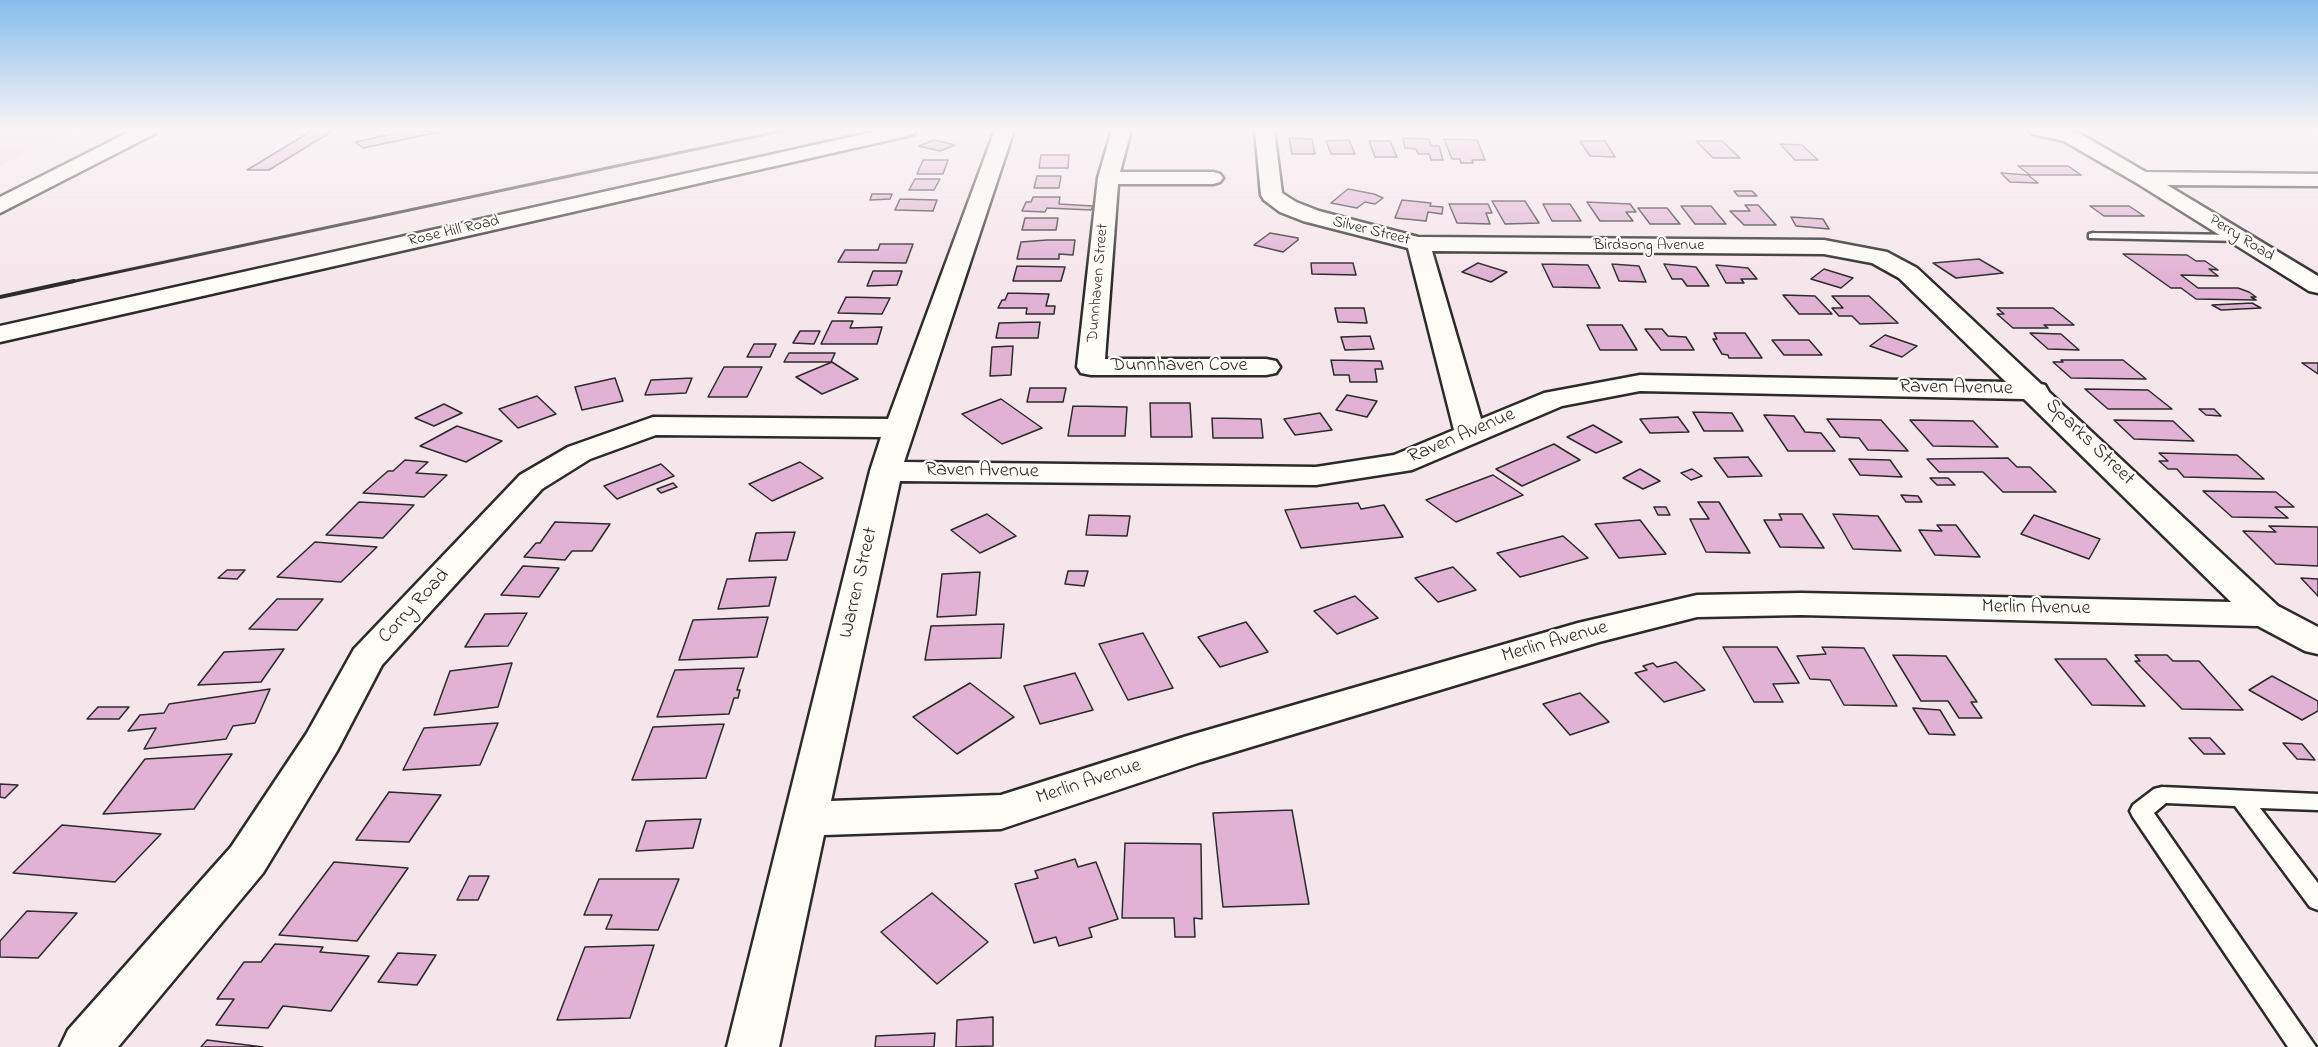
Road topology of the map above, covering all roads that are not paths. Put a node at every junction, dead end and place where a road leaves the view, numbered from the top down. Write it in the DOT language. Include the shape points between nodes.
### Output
graph roads {
  1 [pos="1108,178"];
  2 [pos="52,179"];
  3 [pos="690,179"];
  4 [pos="987,179"];
  5 [pos="1270,179"];
  6 [pos="2143,179"];
  7 [pos="2196,179"];
  8 [pos="2268,180"];
  9 [pos="2318,180"];
  10 [pos="0,206"];
  11 [pos="2093,236"];
  12 [pos="2241,238"];
  13 [pos="1418,244"];
  14 [pos="1879,257"];
  15 [pos="2286,266"];
  16 [pos="2318,286"];
  17 [pos="0,334"];
  18 [pos="1091,367"];
  19 [pos="1266,367"];
  20 [pos="2035,391"];
  21 [pos="899,428"];
  22 [pos="1470,433"];
  23 [pos="886,471"];
  24 [pos="2265,614"];
  25 [pos="2318,642"];
  26 [pos="2241,799"];
  27 [pos="2318,802"];
  28 [pos="805,819"];
  29 [pos="2318,900"];
  30 [pos="86,1047"];
  31 [pos="753,1047"];
  32 [pos="2303,1047"];
  1 -- 18 [label="street, Dunnhaven Street"];
  2 -- 10 [label="street"];
  3 -- 17 [label="street, Rose Hill Road"];
  4 -- 21 [label="street, Warren Street"];
  5 -- 13 [label="street, Silver Street" via="1272,195 1288,207"];
  6 -- 12 [label="street, Perry Road"];
  7 -- 8 [label="street"];
  8 -- 9 [label="street"];
  8 -- 15 [label="street" via="2231,188 2216,197 2217,210"];
  11 -- 12 [label="lane"];
  12 -- 15 [label="street, Perry Road"];
  13 -- 14 [label="street, Birdsong Avenue" via="1824,247"];
  13 -- 22 [label="street, Silver Street"];
  14 -- 20 [label="street, Sparks Street" via="1908,273"];
  15 -- 16 [label="street, Perry Road"];
  18 -- 19 [label="street, Dunnhaven Cove"];
  20 -- 22 [label="street, Raven Avenue" via="1640,383 1554,399"];
  20 -- 24 [label="street, Sparks Street"];
  21 -- 23 [label="street, Warren Street"];
  21 -- 30 [label="street, Corry Road" via="652,426 579,453 531,482 367,658 323,741 247,861"];
  22 -- 23 [label="street, Raven Avenue" via="1401,463 1317,476"];
  23 -- 28 [label="street, Warren Street"];
  24 -- 25 [label="street, Merlin Avenue"];
  24 -- 28 [label="street, Merlin Avenue" via="1801,604 1697,606 1591,632 1187,751 1001,812"];
  26 -- 27 [label="lane"];
  26 -- 29 [label="lane"];
  26 -- 32 [label="lane" via="2162,795 2141,811"];
  28 -- 31 [label="street, Warren Street"];
}
